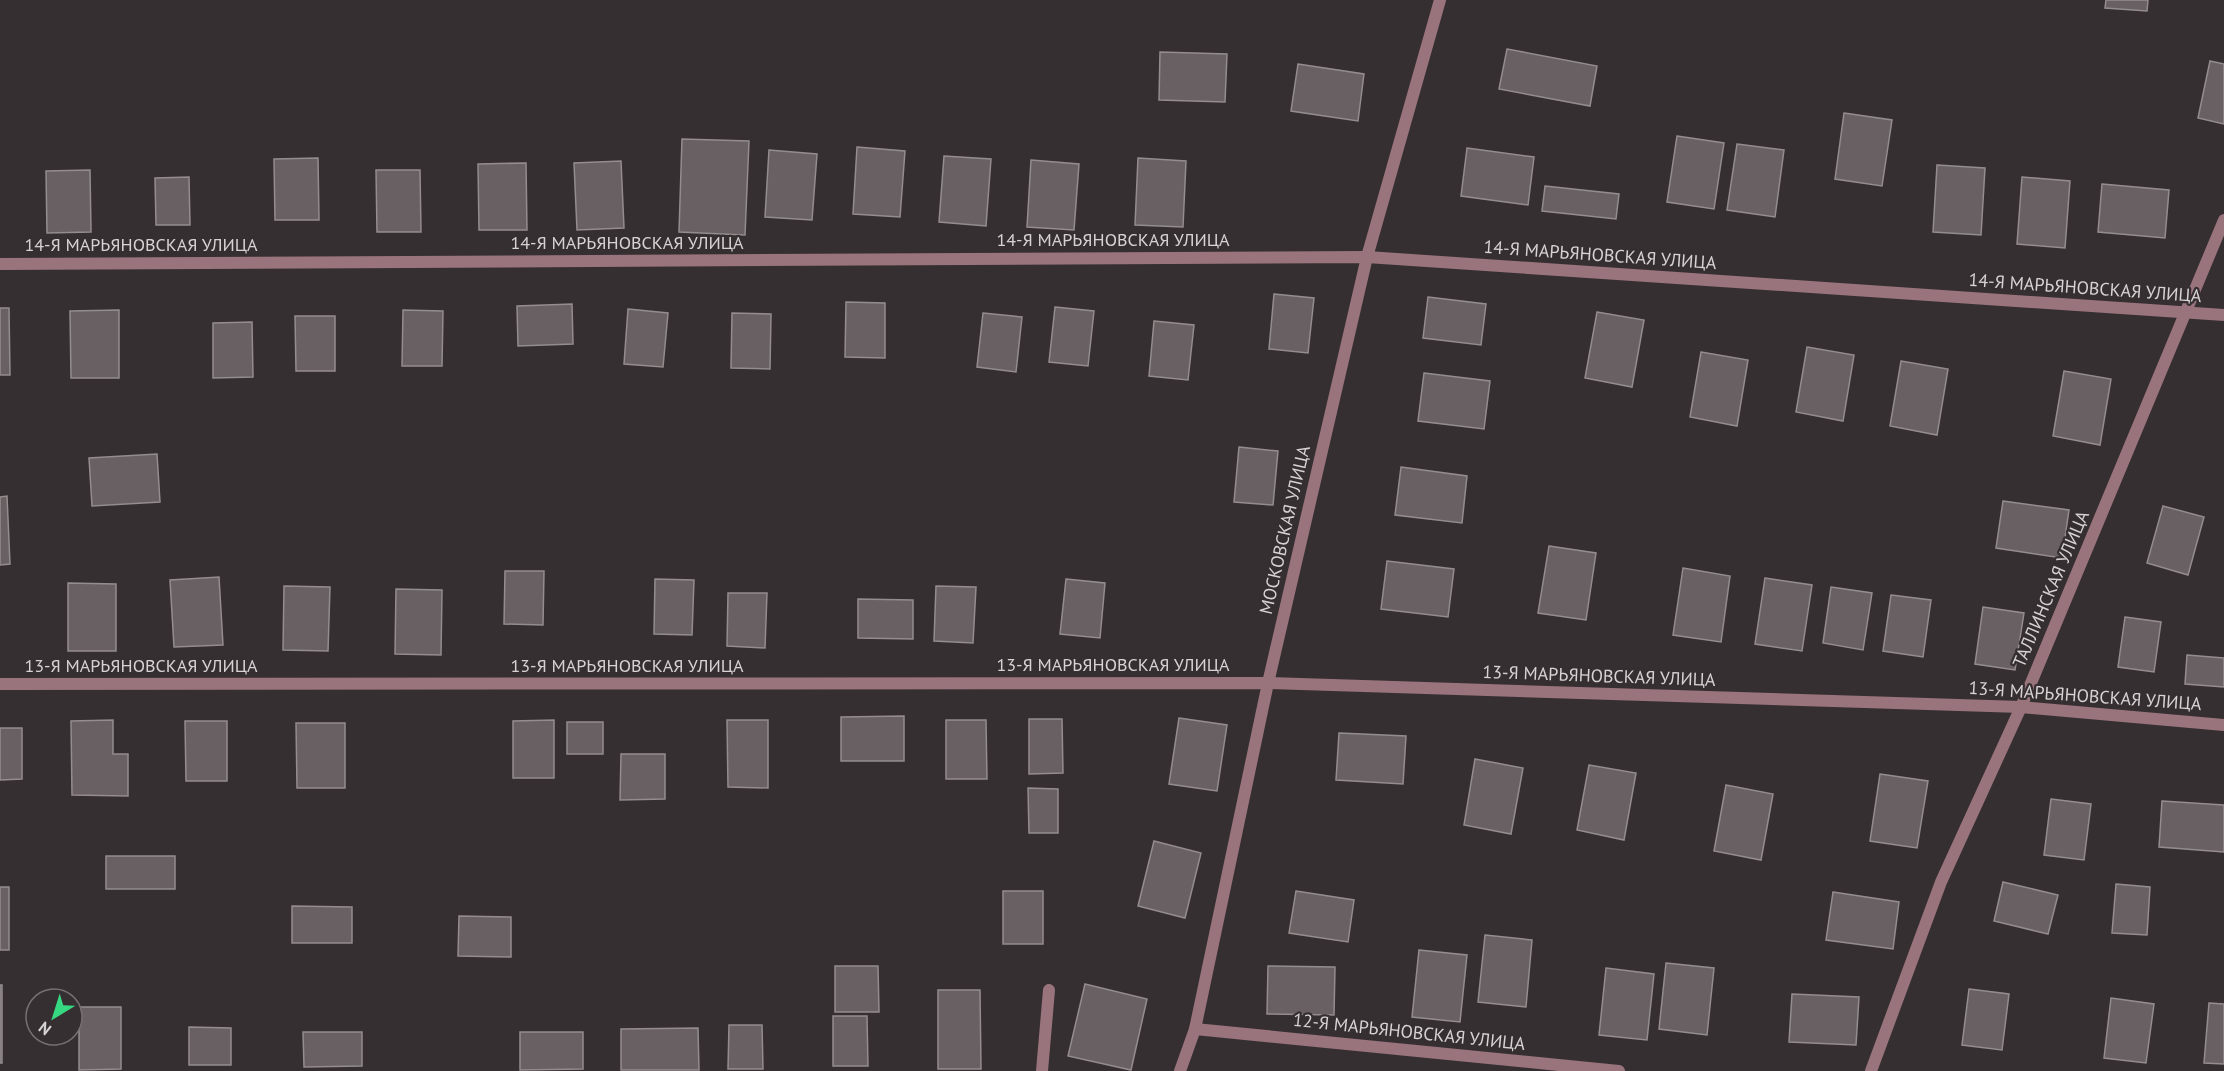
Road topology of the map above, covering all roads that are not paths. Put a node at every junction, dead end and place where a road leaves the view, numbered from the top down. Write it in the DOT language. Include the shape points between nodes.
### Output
graph roads {
  1 [pos="1440,0"];
  2 [pos="2224,220"];
  3 [pos="1367,257"];
  4 [pos="0,264"];
  5 [pos="2187,313"];
  6 [pos="2224,315"];
  7 [pos="1268,683"];
  8 [pos="0,684"];
  9 [pos="2021,707"];
  10 [pos="2224,725"];
  11 [pos="1049,990"];
  12 [pos="1195,1029"];
  13 [pos="1042,1071"];
  14 [pos="1180,1071"];
  15 [pos="1619,1071"];
  16 [pos="1870,1071"];
  1 -- 3 [label="street, МОСКОВСКАЯ УЛИЦА"];
  2 -- 5 [label="street, ТАЛЛИНСКАЯ УЛИЦА"];
  3 -- 4 [label="street, 14-Я МАРЬЯНОВСКАЯ УЛИЦА"];
  3 -- 5 [label="street, 14-Я МАРЬЯНОВСКАЯ УЛИЦА"];
  3 -- 7 [label="street, МОСКОВСКАЯ УЛИЦА"];
  5 -- 6 [label="street, 14-Я МАРЬЯНОВСКАЯ УЛИЦА"];
  5 -- 9 [label="street, ТАЛЛИНСКАЯ УЛИЦА"];
  7 -- 8 [label="street, 13-Я МАРЬЯНОВСКАЯ УЛИЦА"];
  7 -- 9 [label="street, 13-Я МАРЬЯНОВСКАЯ УЛИЦА"];
  7 -- 12 [label="street, МОСКОВСКАЯ УЛИЦА"];
  9 -- 10 [label="street, 13-Я МАРЬЯНОВСКАЯ УЛИЦА"];
  9 -- 16 [label="street, ТАЛЛИНСКАЯ УЛИЦА" via="1941,882"];
  11 -- 13 [label="street"];
  12 -- 14 [label="street, МОСКОВСКАЯ УЛИЦА"];
  12 -- 15 [label="street, 12-Я МАРЬЯНОВСКАЯ УЛИЦА"];
}
